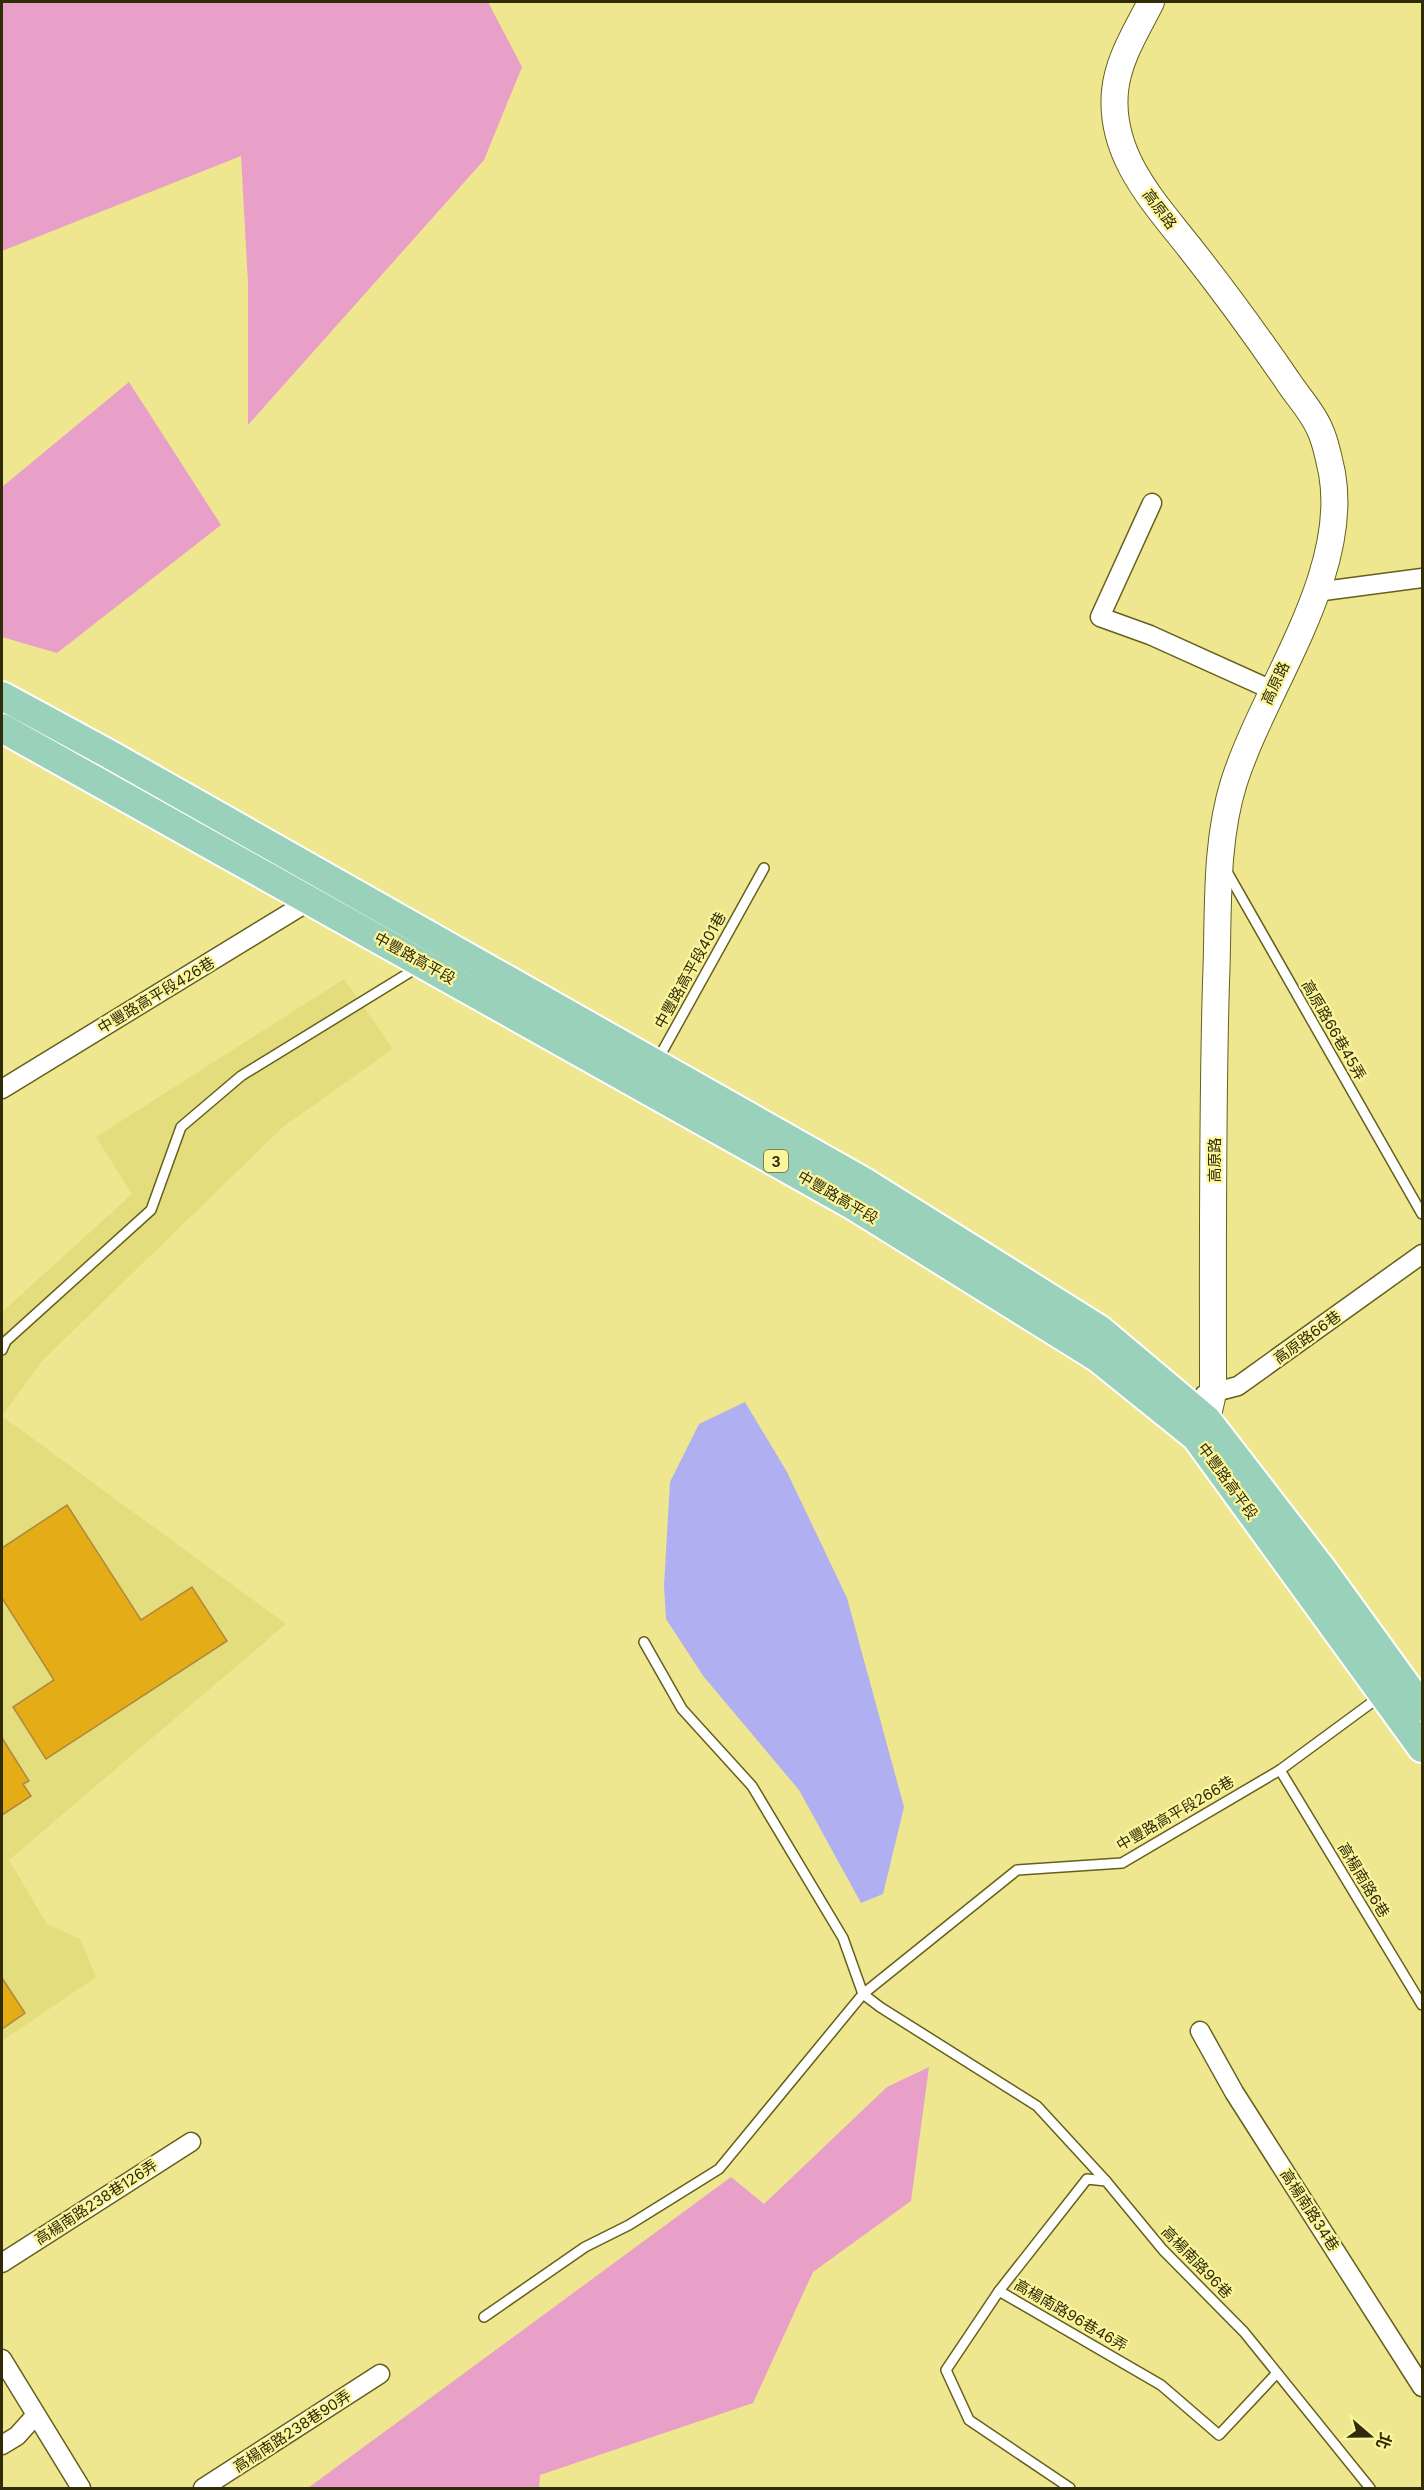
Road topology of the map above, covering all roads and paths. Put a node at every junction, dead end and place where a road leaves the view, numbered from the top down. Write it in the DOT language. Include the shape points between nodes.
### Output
graph roads {
  1 [pos="1151,2"];
  2 [pos="1152,503"];
  3 [pos="1422,578"];
  4 [pos="1316,592"];
  5 [pos="1272,690"];
  6 [pos="2,696"];
  7 [pos="2,728"];
  8 [pos="152,778"];
  9 [pos="137,803"];
  10 [pos="1220,860"];
  11 [pos="764,868"];
  12 [pos="311,900"];
  13 [pos="431,952"];
  14 [pos="649,1075"];
  15 [pos="2,1089"];
  16 [pos="1422,1214"];
  17 [pos="1422,1254"];
  18 [pos="2,1350"];
  19 [pos="1205,1417"];
  20 [pos="644,1642"];
  21 [pos="1392,1685"];
  22 [pos="1422,1707"];
  23 [pos="1422,1748"];
  24 [pos="1280,1770"];
  25 [pos="863,1994"];
  26 [pos="1422,2005"];
  27 [pos="1200,2031"];
  28 [pos="191,2142"];
  29 [pos="1106,2181"];
  30 [pos="2,2263"];
  31 [pos="999,2291"];
  32 [pos="484,2317"];
  33 [pos="2,2360"];
  34 [pos="1277,2373"];
  35 [pos="380,2374"];
  36 [pos="1422,2387"];
  37 [pos="35,2416"];
  38 [pos="2,2445"];
  39 [pos="81,2488"];
  40 [pos="203,2488"];
  41 [pos="1070,2488"];
  42 [pos="1370,2488"];
  1 -- 4 [label="street, 高原路" via="1118,73 1115,116 1120,147 1146,193 1237,307 1320,429 1332,475 1334,527 1330,554"];
  2 -- 5 [label="street" via="1100,617"];
  3 -- 4 [label="street"];
  4 -- 5 [label="street, 高原路"];
  5 -- 10 [label="street, 高原路" via="1233,785"];
  6 -- 8 [label="main road, 中豐路高平段 / 3"];
  7 -- 9 [label="main road, 中豐路高平段 / 3"];
  8 -- 9 [label="main road"];
  8 -- 13 [label="main road, 中豐路高平段 / 3"];
  9 -- 12 [label="main road, 中豐路高平段 / 3"];
  10 -- 16 [label="lane, 高原路66巷45弄"];
  10 -- 19 [label="street, 高原路"];
  11 -- 14 [label="lane, 中豐路高平段401巷"];
  12 -- 13 [label="main road, 中豐路高平段 / 3"];
  12 -- 15 [label="street, 中豐路高平段426巷"];
  13 -- 14 [label="main road, 中豐路高平段 / 3"];
  13 -- 18 [label="lane" via="241,1076 181,1127 151,1210 6,1341"];
  14 -- 19 [label="main road, 中豐路高平段 / 3" via="1098,1358"];
  14 -- 19 [label="main road, 中豐路高平段 / 3" via="866,1182 1099,1329"];
  17 -- 19 [label="street, 高原路66巷" via="1238,1386"];
  19 -- 21 [label="main road, 中豐路高平段 / 3" via="1322,1569"];
  20 -- 25 [label="lane" via="682,1708 752,1786 843,1938"];
  21 -- 22 [label="main road, 中豐路高平段 / 3"];
  21 -- 23 [label="main road, 中豐路高平段 / 3"];
  21 -- 24 [label="lane, 中豐路高平段266巷"];
  24 -- 25 [label="lane, 中豐路高平段266巷" via="1122,1863 1017,1870"];
  24 -- 26 [label="lane, 高楊南路6巷"];
  25 -- 29 [label="lane, 高楊南路96巷" via="1037,2106"];
  25 -- 32 [label="lane, 中豐路高平段266巷" via="719,2169 628,2226 585,2247"];
  27 -- 36 [label="street, 高楊南路34巷" via="1234,2092"];
  28 -- 30 [label="street, 高楊南路238巷126弄"];
  29 -- 31 [label="lane" via="1087,2179"];
  29 -- 34 [label="lane, 高楊南路96巷" via="1162,2250 1244,2332"];
  31 -- 34 [label="lane, 高楊南路96巷46弄" via="1161,2385 1219,2435"];
  31 -- 41 [label="lane, 高楊南路96巷46弄" via="946,2370 969,2420"];
  33 -- 37 [label="street"];
  34 -- 42 [label="lane, 高楊南路96巷"];
  35 -- 40 [label="street, 高楊南路238巷90弄"];
  37 -- 38 [label="street" via="17,2436"];
  37 -- 39 [label="street"];
}
